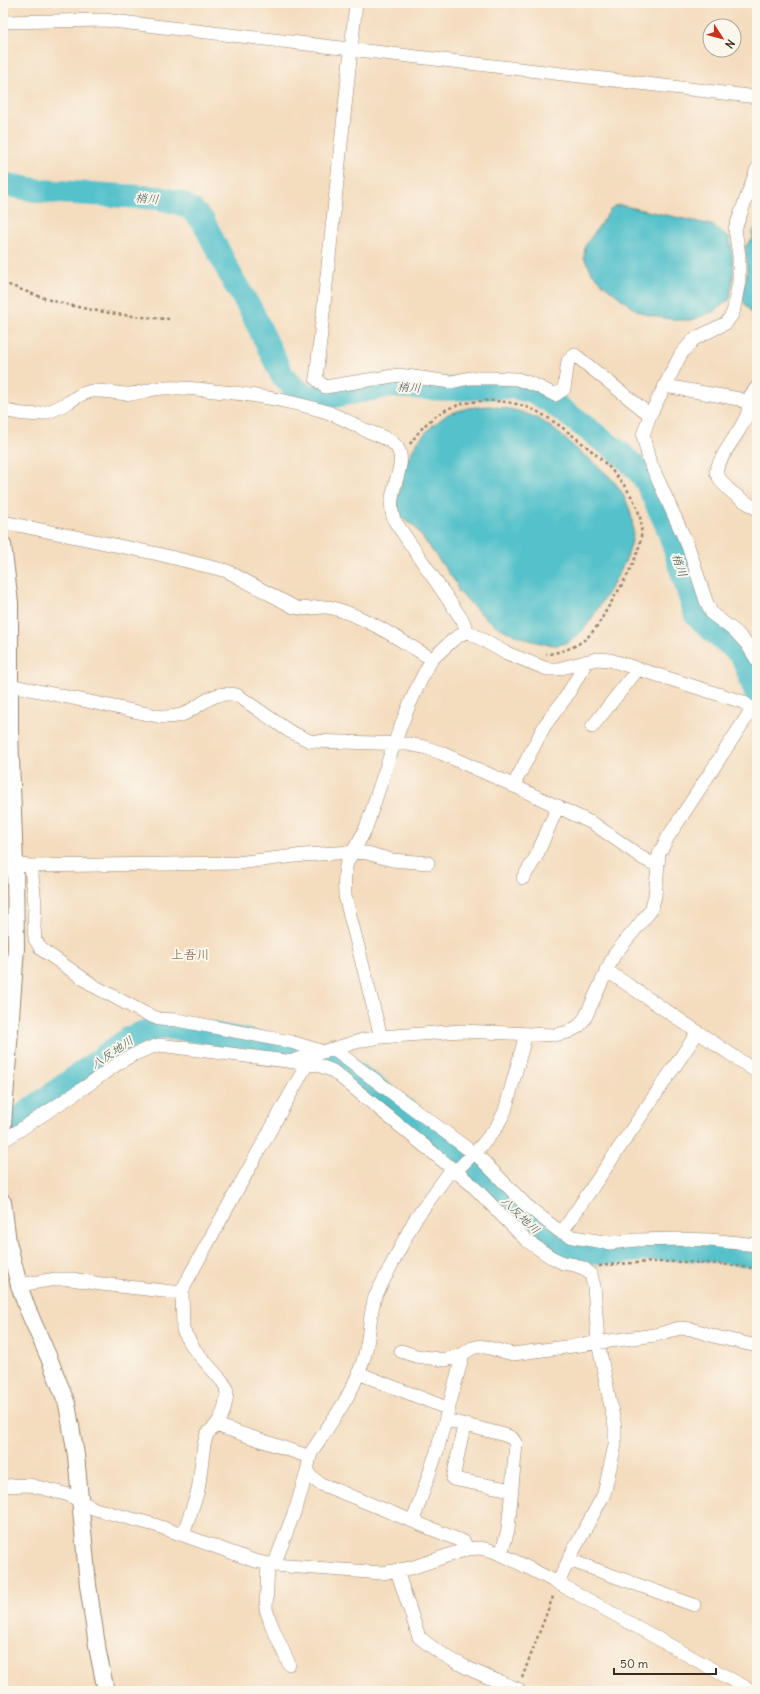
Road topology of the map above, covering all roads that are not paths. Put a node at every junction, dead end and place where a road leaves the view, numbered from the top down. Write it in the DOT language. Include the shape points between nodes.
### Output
graph roads {
  1 [pos="356,3"];
  2 [pos="3,22"];
  3 [pos="351,48"];
  4 [pos="757,97"];
  5 [pos="757,169"];
  6 [pos="665,386"];
  7 [pos="757,387"];
  8 [pos="746,402"];
  9 [pos="3,410"];
  10 [pos="650,415"];
  11 [pos="757,509"];
  12 [pos="3,522"];
  13 [pos="3,545"];
  14 [pos="467,631"];
  15 [pos="432,659"];
  16 [pos="757,659"];
  17 [pos="587,661"];
  18 [pos="638,669"];
  19 [pos="10,685"];
  20 [pos="754,708"];
  21 [pos="592,727"];
  22 [pos="6,733"];
  23 [pos="395,743"];
  24 [pos="514,786"];
  25 [pos="558,806"];
  26 [pos="353,852"];
  27 [pos="428,863"];
  28 [pos="16,865"];
  29 [pos="658,866"];
  30 [pos="523,878"];
  31 [pos="606,970"];
  32 [pos="698,1032"];
  33 [pos="526,1034"];
  34 [pos="381,1037"];
  35 [pos="329,1050"];
  36 [pos="288,1062"];
  37 [pos="307,1064"];
  38 [pos="757,1072"];
  39 [pos="3,1118"];
  40 [pos="3,1141"];
  41 [pos="474,1152"];
  42 [pos="454,1170"];
  43 [pos="3,1202"];
  44 [pos="562,1232"];
  45 [pos="757,1245"];
  46 [pos="8,1262"];
  47 [pos="19,1285"];
  48 [pos="182,1293"];
  49 [pos="598,1342"];
  50 [pos="757,1346"];
  51 [pos="401,1351"];
  52 [pos="463,1354"];
  53 [pos="358,1373"];
  54 [pos="447,1414"];
  55 [pos="464,1424"];
  56 [pos="216,1425"];
  57 [pos="310,1457"];
  58 [pos="307,1472"];
  59 [pos="3,1486"];
  60 [pos="512,1490"];
  61 [pos="80,1500"];
  62 [pos="413,1521"];
  63 [pos="183,1535"];
  64 [pos="467,1549"];
  65 [pos="501,1554"];
  66 [pos="569,1560"];
  67 [pos="271,1565"];
  68 [pos="397,1571"];
  69 [pos="558,1583"];
  70 [pos="694,1605"];
  71 [pos="289,1664"];
  72 [pos="518,1689"];
  73 [pos="106,1691"];
  74 [pos="752,1691"];
  1 -- 3 [label="street"];
  2 -- 3 [label="street" via="104,20"];
  3 -- 4 [label="street"];
  3 -- 10 [label="street" via="316,379 325,387 399,375 451,382 470,378 517,379 555,395 564,389 568,361 575,355"];
  5 -- 6 [label="street" via="735,229 739,281 734,313 726,323 694,339 682,354"];
  6 -- 8 [label="street"];
  6 -- 10 [label="street"];
  7 -- 8 [label="street"];
  8 -- 11 [label="street" via="749,409 746,416 722,456 716,472 720,481 731,492"];
  9 -- 14 [label="street" via="30,415 44,414 91,391 131,394 164,388 258,395 325,411 387,440 399,450 400,469 393,488 390,510 392,515 463,621"];
  10 -- 16 [label="street" via="643,435 648,460 688,546 706,601 712,614 736,632"];
  12 -- 15 [label="street" via="227,571 294,607 304,610 322,606 334,608 373,624"];
  13 -- 19 [label="street" via="10,603"];
  14 -- 15 [label="street"];
  14 -- 17 [label="street" via="504,652 547,669 558,669"];
  15 -- 23 [label="street"];
  17 -- 18 [label="street" via="610,660"];
  17 -- 24 [label="street" via="566,697 545,725"];
  18 -- 20 [label="street" via="743,702"];
  18 -- 21 [label="street"];
  19 -- 22 [label="street"];
  19 -- 23 [label="street" via="162,718 184,714 209,698 228,693 237,695 289,731 310,741"];
  20 -- 29 [label="street" via="668,837 660,854"];
  22 -- 28 [label="street"];
  23 -- 24 [label="street" via="424,747"];
  23 -- 26 [label="street" via="366,827"];
  24 -- 25 [label="street"];
  25 -- 29 [label="street" via="594,824 644,860"];
  25 -- 30 [label="street" via="536,857"];
  26 -- 27 [label="street" via="392,860"];
  26 -- 28 [label="street" via="237,862"];
  26 -- 34 [label="street" via="345,872 345,896"];
  28 -- 35 [label="street" via="34,904 34,927 40,949 94,986 144,1014 159,1019 177,1020"];
  28 -- 39 [label="street" via="16,948"];
  29 -- 31 [label="street" via="651,910 620,945"];
  31 -- 32 [label="street"];
  31 -- 33 [label="street" via="590,1009 579,1026 555,1035"];
  32 -- 38 [label="street"];
  32 -- 44 [label="street"];
  33 -- 34 [label="street" via="461,1031"];
  33 -- 41 [label="street" via="501,1121"];
  34 -- 35 [label="street"];
  35 -- 36 [label="street"];
  35 -- 41 [label="street"];
  36 -- 37 [label="street"];
  36 -- 40 [label="street" via="159,1045 140,1050 120,1060"];
  37 -- 42 [label="street" via="333,1071"];
  37 -- 48 [label="street"];
  41 -- 42 [label="street"];
  41 -- 44 [label="street" via="526,1205"];
  42 -- 49 [label="street" via="526,1240 563,1263 576,1265 591,1275"];
  42 -- 53 [label="street" via="448,1174 414,1221 375,1297 366,1348"];
  43 -- 46 [label="street"];
  44 -- 45 [label="street" via="573,1237 610,1243 679,1239"];
  46 -- 47 [label="street"];
  47 -- 48 [label="street" via="72,1279"];
  47 -- 61 [label="street" via="67,1404 76,1455"];
  48 -- 56 [label="street" via="183,1330 194,1349 226,1387 224,1410"];
  49 -- 50 [label="street" via="655,1335 680,1328"];
  49 -- 52 [label="street" via="513,1354 481,1346"];
  49 -- 66 [label="street" via="615,1427 615,1445 604,1494"];
  51 -- 52 [label="street" via="445,1360"];
  52 -- 54 [label="street"];
  53 -- 54 [label="street"];
  53 -- 57 [label="street" via="347,1397"];
  54 -- 55 [label="street"];
  54 -- 62 [label="street"];
  55 -- 60 [label="street" via="512,1438 516,1444 516,1452"];
  55 -- 60 [label="street" via="453,1478"];
  56 -- 57 [label="street"];
  56 -- 63 [label="street" via="207,1434 204,1444 198,1491"];
  57 -- 58 [label="street"];
  58 -- 62 [label="street" via="321,1484"];
  58 -- 67 [label="street" via="297,1505"];
  59 -- 61 [label="street" via="30,1485"];
  60 -- 65 [label="street" via="508,1530"];
  61 -- 63 [label="street" via="95,1509"];
  61 -- 73 [label="street" via="88,1585"];
  62 -- 64 [label="street" via="464,1542"];
  63 -- 67 [label="street"];
  64 -- 65 [label="street" via="479,1548"];
  64 -- 68 [label="street"];
  65 -- 69 [label="street"];
  66 -- 69 [label="street"];
  66 -- 70 [label="street"];
  67 -- 68 [label="street" via="382,1573"];
  67 -- 71 [label="street" via="266,1609"];
  68 -- 72 [label="street" via="419,1637 476,1673"];
  69 -- 74 [label="street"];
}
